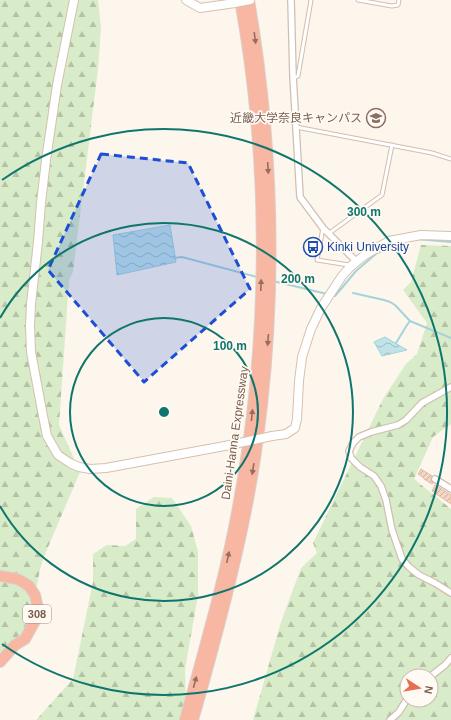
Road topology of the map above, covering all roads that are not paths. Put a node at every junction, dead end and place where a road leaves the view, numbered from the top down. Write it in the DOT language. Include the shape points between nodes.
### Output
graph roads {
  1 [pos="74,0"];
  2 [pos="186,0"];
  3 [pos="249,0"];
  4 [pos="290,0"];
  5 [pos="311,0"];
  6 [pos="358,0"];
  7 [pos="399,0"];
  8 [pos="238,1"];
  9 [pos="293,78"];
  10 [pos="296,127"];
  11 [pos="392,145"];
  12 [pos="451,159"];
  13 [pos="323,228"];
  14 [pos="328,234"];
  15 [pos="451,236"];
  16 [pos="353,264"];
  17 [pos="451,386"];
  18 [pos="435,479"];
  19 [pos="451,489"];
  20 [pos="0,576"];
  21 [pos="451,592"];
  22 [pos="451,658"];
  23 [pos="0,662"];
  24 [pos="439,670"];
  25 [pos="401,708"];
  26 [pos="184,720"];
  27 [pos="194,720"];
  28 [pos="390,720"];
  1 -- 16 [label="street, bridge" via="57,85 46,160 30,326 31,352 47,436 58,455 79,467 90,469 286,434 295,428 302,357 311,329 321,308"];
  2 -- 8 [label="street" via="200,8"];
  3 -- 8 [label="street, bridge"];
  3 -- 27 [label="highway, Daini-Hanna Expressway, one-way" via="262,89 270,197 270,288 266,371 247,509 225,606"];
  4 -- 9 [label="street"];
  5 -- 9 [label="lane" via="298,76"];
  6 -- 7 [label="lane" via="392,6 398,5"];
  26 -- 8 [label="highway, Daini-Hanna Expressway, one-way" via="228,557 246,462 257,370 262,287 261,198 253,87"];
  9 -- 10 [label="street"];
  10 -- 11 [label="lane"];
  10 -- 13 [label="street" via="300,197"];
  11 -- 12 [label="lane"];
  11 -- 14 [label="lane" via="382,194"];
  13 -- 14 [label="street"];
  13 -- 16 [label="lane" via="317,260"];
  14 -- 16 [label="street"];
  15 -- 16 [label="street" via="421,235 388,241"];
  17 -- 21 [label="street" via="422,403 406,420 359,437 349,451 351,458 374,476 381,486 402,559 418,575"];
  18 -- 19 [label="street"];
  20 -- 23 [label="highway, 308" via="17,579 28,586 35,595 38,608 36,619 25,639"];
  22 -- 24 [label="street"];
  25 -- 28 [label="street"];
}
